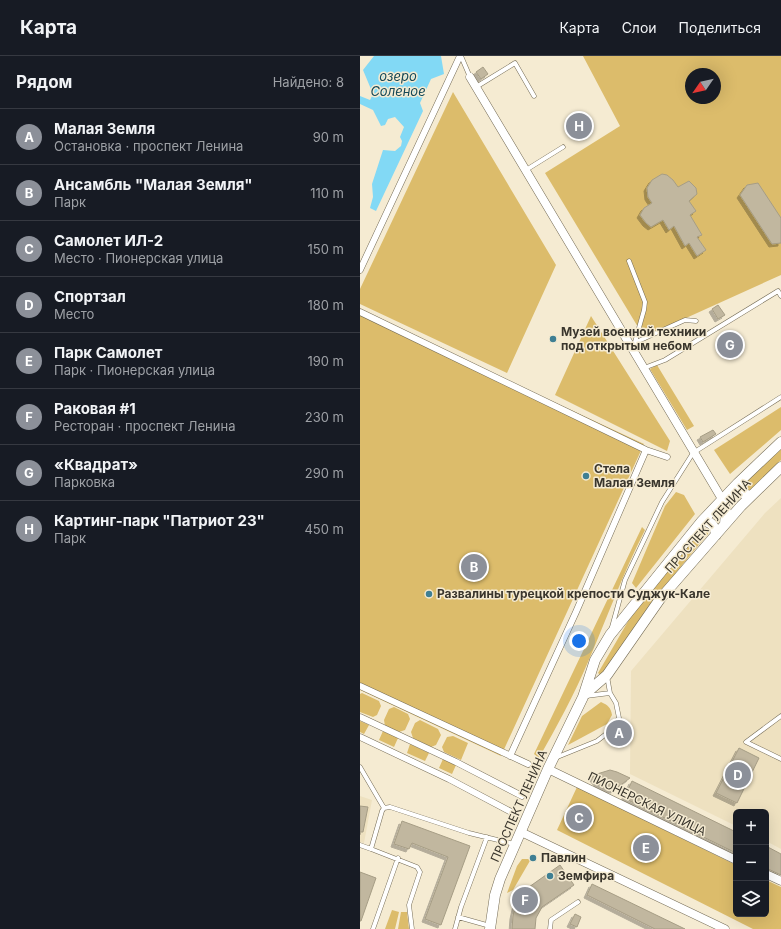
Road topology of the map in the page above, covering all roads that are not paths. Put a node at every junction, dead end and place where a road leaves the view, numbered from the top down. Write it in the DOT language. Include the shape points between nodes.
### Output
graph roads {
  1 [pos="460,56"];
  2 [pos="470,78"];
  3 [pos="476,87"];
  4 [pos="534,96"];
  5 [pos="563,147"];
  6 [pos="526,170"];
  7 [pos="629,261"];
  8 [pos="360,270"];
  9 [pos="781,296"];
  10 [pos="360,312"];
  11 [pos="696,321"];
  12 [pos="632,343"];
  13 [pos="644,369"];
  14 [pos="781,397"];
  15 [pos="781,442"];
  16 [pos="646,450"];
  17 [pos="693,453"];
  18 [pos="667,457"];
  19 [pos="781,468"];
  20 [pos="738,484"];
  21 [pos="751,496"];
  22 [pos="722,500"];
  23 [pos="741,506"];
  24 [pos="702,521"];
  25 [pos="725,524"];
  26 [pos="716,535"];
  27 [pos="610,635"];
  28 [pos="606,675"];
  29 [pos="360,686"];
  30 [pos="610,693"];
  31 [pos="583,696"];
  32 [pos="781,716"];
  33 [pos="360,717"];
  34 [pos="360,737"];
  35 [pos="510,756"];
  36 [pos="553,759"];
  37 [pos="781,759"];
  38 [pos="528,764"];
  39 [pos="360,767"];
  40 [pos="548,769"];
  41 [pos="522,796"];
  42 [pos="384,808"];
  43 [pos="515,814"];
  44 [pos="521,832"];
  45 [pos="487,837"];
  46 [pos="360,844"];
  47 [pos="516,844"];
  48 [pos="371,849"];
  49 [pos="398,858"];
  50 [pos="733,859"];
  51 [pos="769,875"];
  52 [pos="781,881"];
  53 [pos="578,902"];
  54 [pos="458,917"];
  55 [pos="490,928"];
  56 [pos="373,929"];
  57 [pos="412,929"];
  58 [pos="455,929"];
  59 [pos="550,929"];
  60 [pos="725,929"];
  1 -- 2 [label="lane"];
  1 -- 8 [label="street"];
  2 -- 3 [label="street"];
  3 -- 4 [label="lane" via="515,63"];
  3 -- 6 [label="street"];
  5 -- 6 [label="lane"];
  6 -- 12 [label="street"];
  7 -- 12 [label="lane" via="645,302"];
  9 -- 13 [label="lane" via="778,291 665,360"];
  10 -- 16 [label="street"];
  11 -- 12 [label="lane" via="685,320"];
  12 -- 13 [label="street"];
  13 -- 17 [label="street"];
  14 -- 17 [label="lane"];
  15 -- 20 [label="street, ПРОСПЕКТ ЛЕНИНА"];
  16 -- 18 [label="street"];
  16 -- 35 [label="street"];
  17 -- 22 [label="street"];
  17 -- 27 [label="lane, ПРОСПЕКТ ЛЕНИНА" via="662,502 625,580"];
  19 -- 21 [label="street, ПРОСПЕКТ ЛЕНИНА"];
  20 -- 21 [label="street" via="742,493"];
  20 -- 22 [label="street, ПРОСПЕКТ ЛЕНИНА"];
  21 -- 23 [label="street, ПРОСПЕКТ ЛЕНИНА"];
  22 -- 23 [label="street" via="730,506"];
  22 -- 24 [label="street, ПРОСПЕКТ ЛЕНИНА"];
  22 -- 25 [label="street" via="726,512"];
  23 -- 25 [label="street, ПРОСПЕКТ ЛЕНИНА"];
  24 -- 26 [label="street" via="713,524"];
  24 -- 27 [label="street, ПРОСПЕКТ ЛЕНИНА"];
  25 -- 26 [label="street, ПРОСПЕКТ ЛЕНИНА"];
  26 -- 28 [label="street, ПРОСПЕКТ ЛЕНИНА" via="660,599"];
  27 -- 31 [label="street, ПРОСПЕКТ ЛЕНИНА" via="595,660"];
  28 -- 30 [label="lane"];
  28 -- 31 [label="street, ПРОСПЕКТ ЛЕНИНА"];
  29 -- 35 [label="street"];
  30 -- 31 [label="lane"];
  30 -- 36 [label="lane" via="616,703 619,718 610,731 597,741"];
  31 -- 36 [label="street, ПРОСПЕКТ ЛЕНИНА"];
  32 -- 37 [label="lane" via="746,742"];
  33 -- 41 [label="street"];
  34 -- 43 [label="street"];
  35 -- 38 [label="street"];
  36 -- 40 [label="street, ПРОСПЕКТ ЛЕНИНА"];
  39 -- 42 [label="lane"];
  40 -- 44 [label="street, ПРОСПЕКТ ЛЕНИНА"];
  40 -- 50 [label="street, ПИОНЕРСКАЯ УЛИЦА"];
  42 -- 45 [label="lane" via="390,807"];
  42 -- 48 [label="lane"];
  44 -- 47 [label="street, ПРОСПЕКТ ЛЕНИНА"];
  44 -- 60 [label="street"];
  45 -- 47 [label="lane"];
  45 -- 54 [label="lane"];
  46 -- 48 [label="lane"];
  47 -- 55 [label="street, ПРОСПЕКТ ЛЕНИНА" via="500,880"];
  48 -- 49 [label="lane"];
  49 -- 56 [label="lane"];
  49 -- 57 [label="lane" via="417,867 420,872 409,905"];
  51 -- 52 [label="street"];
  53 -- 59 [label="lane" via="552,920"];
  54 -- 55 [label="lane"];
  54 -- 58 [label="lane"];
}
